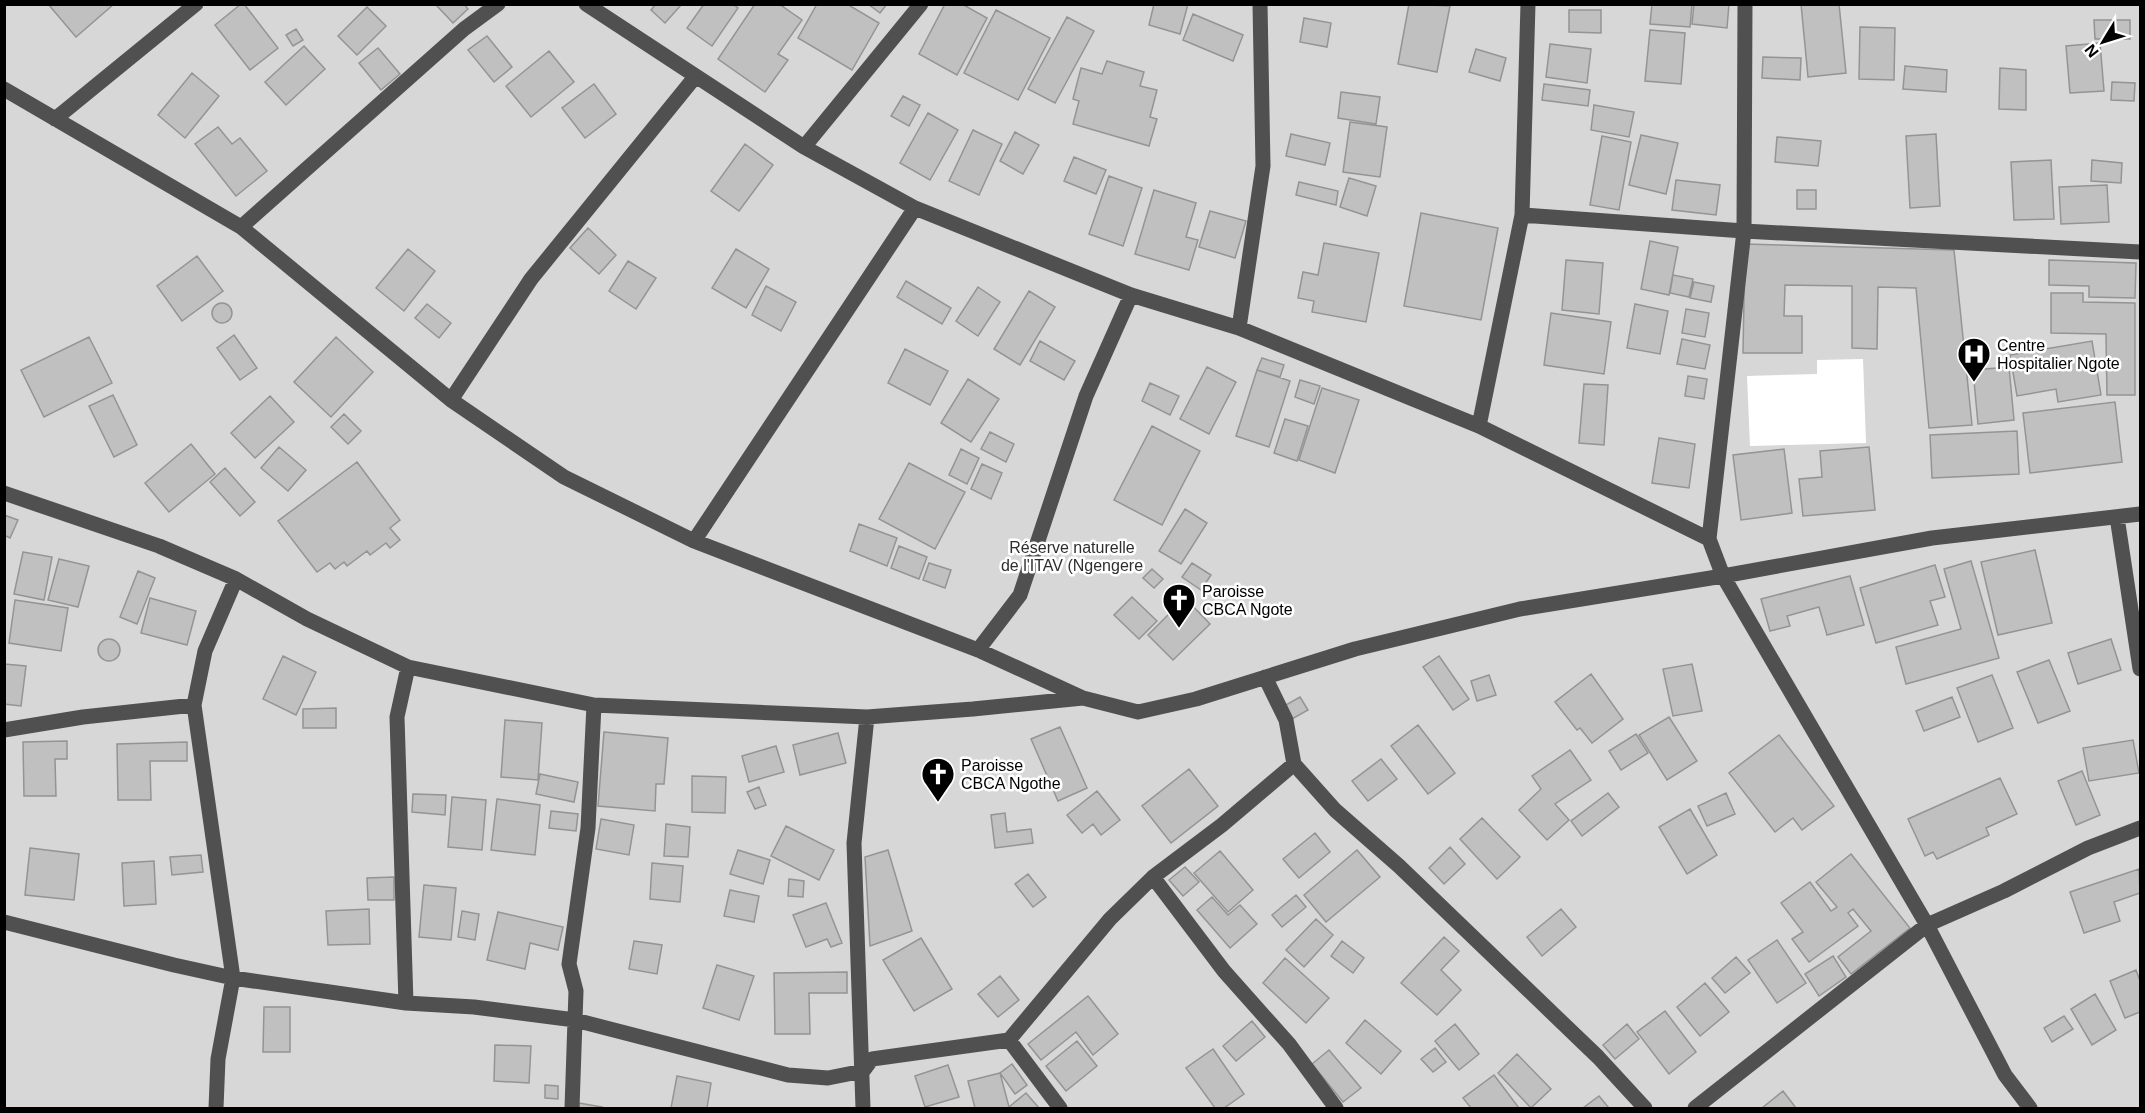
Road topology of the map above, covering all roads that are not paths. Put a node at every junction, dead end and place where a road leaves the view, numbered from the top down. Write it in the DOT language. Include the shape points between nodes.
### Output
graph roads {
  1 [pos="196,4"];
  2 [pos="498,4"];
  3 [pos="586,4"];
  4 [pos="921,4"];
  5 [pos="1260,4"];
  6 [pos="1528,4"];
  7 [pos="1745,4"];
  8 [pos="695,77"];
  9 [pos="4,89"];
  10 [pos="55,118"];
  11 [pos="804,147"];
  12 [pos="915,208"];
  13 [pos="1522,215"];
  14 [pos="241,227"];
  15 [pos="1744,231"];
  16 [pos="2140,252"];
  17 [pos="1131,295"];
  18 [pos="1239,328"];
  19 [pos="451,400"];
  20 [pos="1479,426"];
  21 [pos="4,493"];
  22 [pos="2140,514"];
  23 [pos="2117,517"];
  24 [pos="1709,539"];
  25 [pos="694,541"];
  26 [pos="1723,576"];
  27 [pos="236,579"];
  28 [pos="978,650"];
  29 [pos="408,667"];
  30 [pos="2140,669"];
  31 [pos="1265,677"];
  32 [pos="1083,698"];
  33 [pos="194,705"];
  34 [pos="594,705"];
  35 [pos="867,717"];
  36 [pos="4,730"];
  37 [pos="1294,764"];
  38 [pos="2140,828"];
  39 [pos="1153,877"];
  40 [pos="4,922"];
  41 [pos="1927,925"];
  42 [pos="233,978"];
  43 [pos="406,1003"];
  44 [pos="575,1020"];
  45 [pos="1009,1040"];
  46 [pos="863,1071"];
  47 [pos="216,1108"];
  48 [pos="572,1108"];
  49 [pos="864,1108"];
  50 [pos="1060,1108"];
  51 [pos="1336,1108"];
  52 [pos="1645,1108"];
  53 [pos="1695,1108"];
  54 [pos="2030,1108"];
  1 -- 10 [label="street"];
  2 -- 14 [label="street" via="464,29"];
  3 -- 8 [label="street"];
  4 -- 11 [label="street"];
  5 -- 18 [label="street" via="1263,166"];
  6 -- 13 [label="street"];
  7 -- 15 [label="street"];
  8 -- 11 [label="street"];
  8 -- 19 [label="street" via="531,279"];
  9 -- 10 [label="street"];
  10 -- 14 [label="street"];
  11 -- 12 [label="street"];
  12 -- 17 [label="street"];
  12 -- 25 [label="street"];
  13 -- 15 [label="street"];
  13 -- 20 [label="street"];
  14 -- 19 [label="street"];
  15 -- 16 [label="street"];
  15 -- 24 [label="street"];
  17 -- 18 [label="street"];
  17 -- 28 [label="street" via="1086,396 1020,595"];
  18 -- 20 [label="street"];
  19 -- 25 [label="street" via="564,477"];
  20 -- 24 [label="street"];
  21 -- 27 [label="street" via="159,546"];
  22 -- 23 [label="street"];
  23 -- 26 [label="street" via="1932,538"];
  23 -- 30 [label="street"];
  24 -- 26 [label="street"];
  25 -- 28 [label="street"];
  26 -- 31 [label="street" via="1521,609 1355,649"];
  26 -- 41 [label="street"];
  27 -- 29 [label="street" via="307,619"];
  27 -- 33 [label="street" via="205,651"];
  28 -- 32 [label="street"];
  29 -- 34 [label="street"];
  29 -- 43 [label="street" via="397,717"];
  31 -- 32 [label="street" via="1138,712"];
  31 -- 37 [label="street" via="1286,720"];
  32 -- 35 [label="street"];
  33 -- 36 [label="street"];
  33 -- 42 [label="street"];
  34 -- 35 [label="street"];
  34 -- 44 [label="street" via="588,828 569,964 576,991"];
  35 -- 46 [label="street" via="854,843"];
  37 -- 39 [label="street"];
  37 -- 52 [label="street" via="1335,810 1598,1057"];
  38 -- 41 [label="street" via="2088,848"];
  39 -- 45 [label="street" via="1110,919"];
  39 -- 51 [label="street"];
  40 -- 42 [label="street"];
  41 -- 53 [label="street"];
  41 -- 54 [label="street" via="2005,1075"];
  42 -- 43 [label="street"];
  42 -- 47 [label="street" via="218,1059"];
  43 -- 44 [label="street"];
  44 -- 46 [label="street" via="788,1076 828,1078"];
  44 -- 48 [label="street"];
  45 -- 46 [label="street" via="872,1059"];
  45 -- 50 [label="street"];
  46 -- 49 [label="street"];
}
